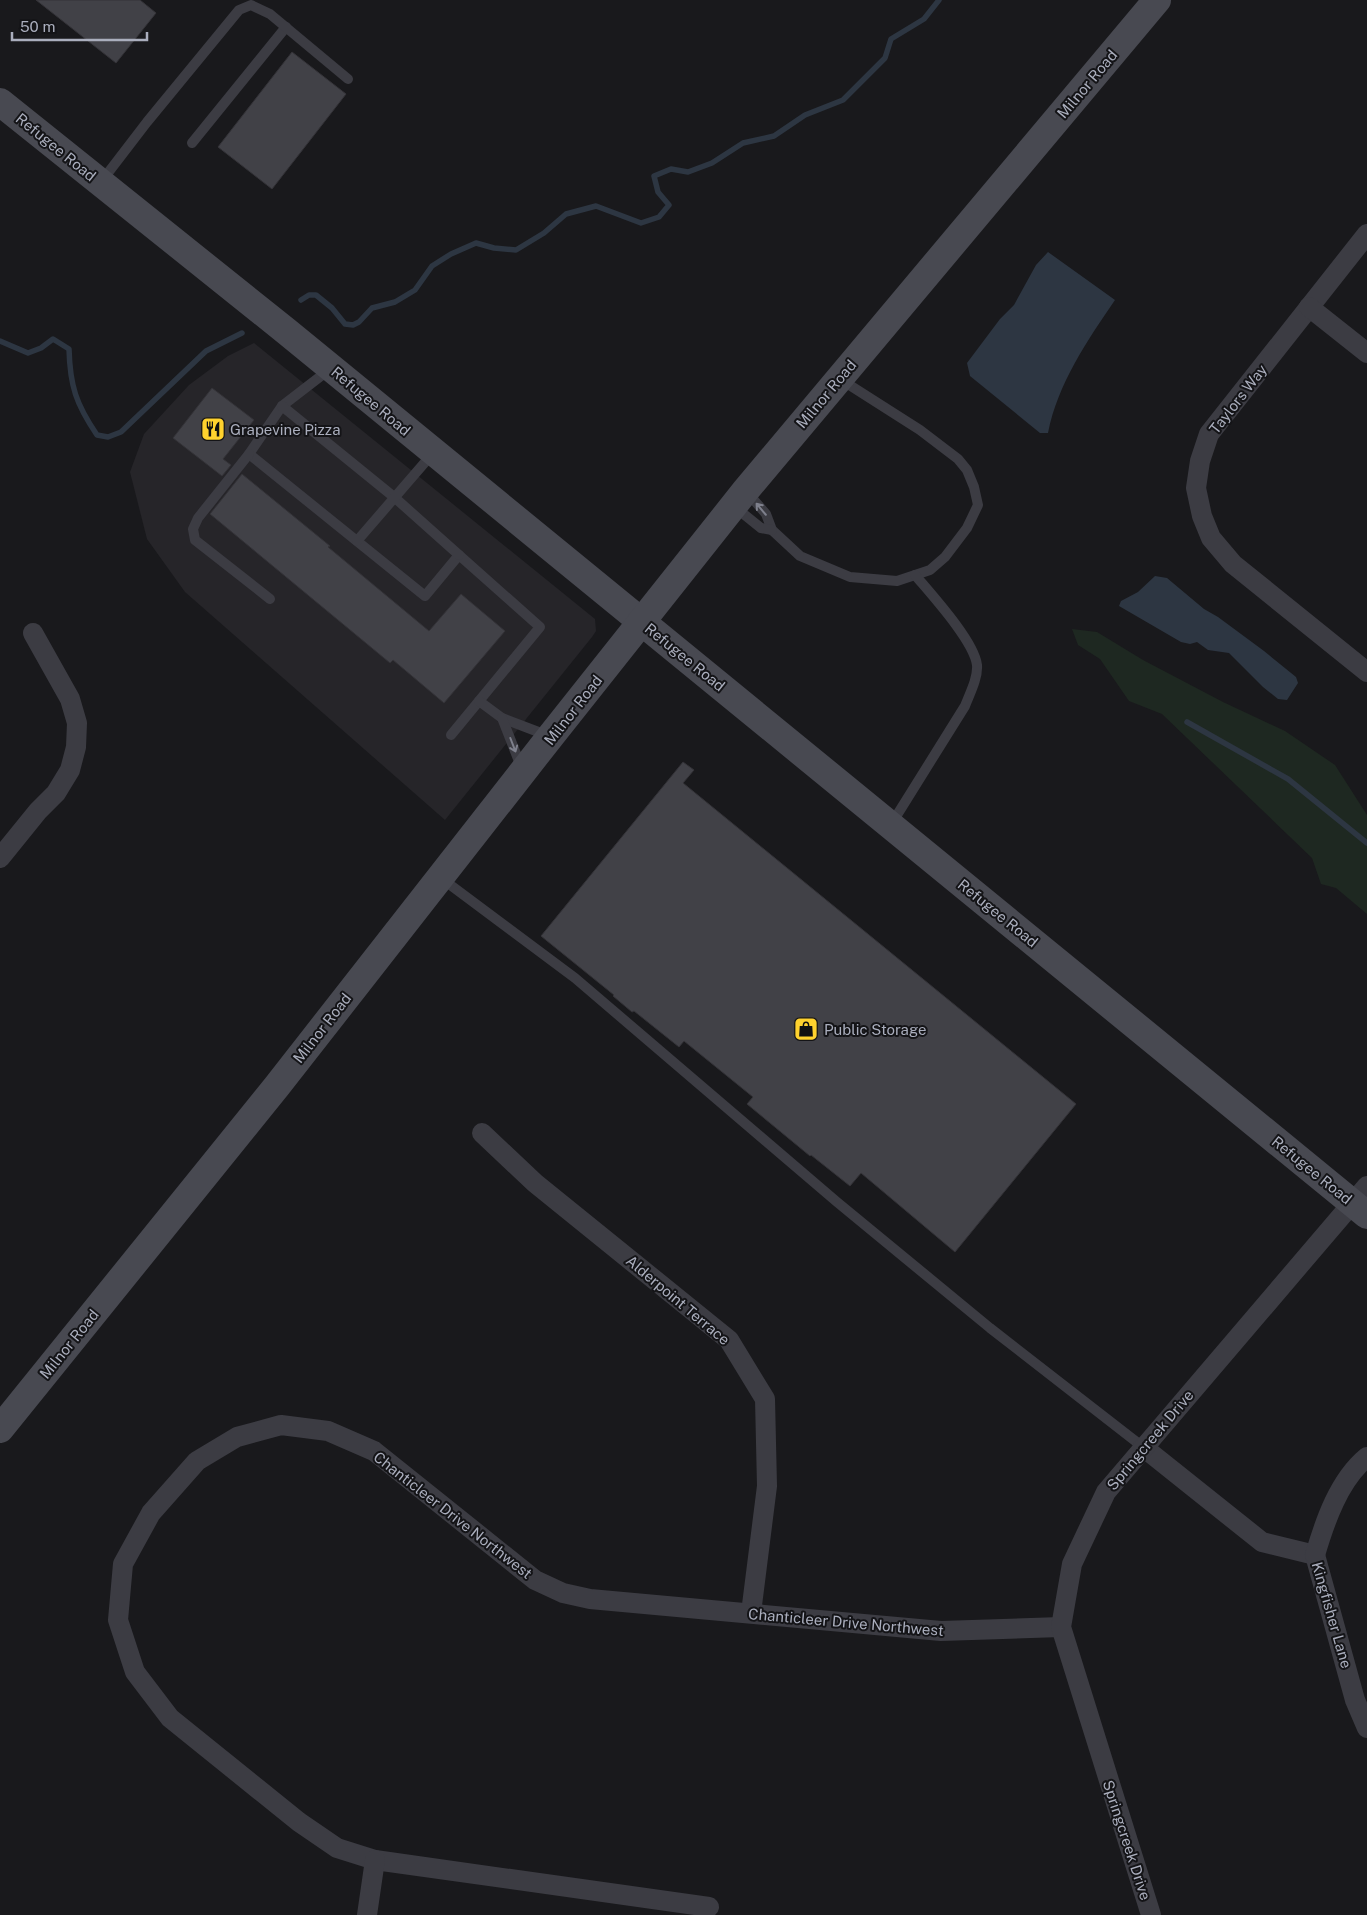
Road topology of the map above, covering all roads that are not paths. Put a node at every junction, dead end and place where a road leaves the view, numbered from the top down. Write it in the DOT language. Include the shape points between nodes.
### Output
graph roads {
  1 [pos="1157,0"];
  2 [pos="286,27"];
  3 [pos="348,79"];
  4 [pos="0,102"];
  5 [pos="192,143"];
  6 [pos="101,183"];
  7 [pos="1367,234"];
  8 [pos="1310,307"];
  9 [pos="1367,353"];
  10 [pos="331,368"];
  11 [pos="839,378"];
  12 [pos="282,406"];
  13 [pos="433,453"];
  14 [pos="249,454"];
  15 [pos="394,497"];
  16 [pos="740,499"];
  17 [pos="772,530"];
  18 [pos="357,541"];
  19 [pos="459,555"];
  20 [pos="915,575"];
  21 [pos="270,599"];
  22 [pos="642,621"];
  23 [pos="33,633"];
  24 [pos="1367,672"];
  25 [pos="479,701"];
  26 [pos="502,718"];
  27 [pos="451,736"];
  28 [pos="550,737"];
  29 [pos="523,773"];
  30 [pos="890,825"];
  31 [pos="0,858"];
  32 [pos="441,877"];
  33 [pos="482,1133"];
  34 [pos="1362,1201"];
  35 [pos="0,1429"];
  36 [pos="1143,1447"];
  37 [pos="1367,1457"];
  38 [pos="1315,1555"];
  39 [pos="751,1613"];
  40 [pos="1061,1627"];
  41 [pos="1367,1728"];
  42 [pos="375,1860"];
  43 [pos="709,1907"];
  44 [pos="367,1915"];
  45 [pos="1151,1915"];
  1 -- 11 [label="main road, Milnor Road"];
  2 -- 3 [label="lane"];
  2 -- 5 [label="lane"];
  2 -- 6 [label="lane" via="251,5 239,10"];
  4 -- 6 [label="main road, Refugee Road"];
  6 -- 10 [label="main road, Refugee Road"];
  7 -- 8 [label="street, Taylors Way"];
  8 -- 9 [label="street"];
  8 -- 24 [label="street, Taylors Way" via="1209,434 1196,488 1211,538 1234,564"];
  10 -- 12 [label="lane"];
  10 -- 13 [label="main road, Refugee Road"];
  11 -- 16 [label="main road, Milnor Road"];
  11 -- 20 [label="lane" via="920,430 958,459 974,487 978,505 967,528 945,557 930,570"];
  12 -- 14 [label="lane"];
  12 -- 15 [label="lane"];
  13 -- 15 [label="lane"];
  13 -- 22 [label="main road, Refugee Road"];
  14 -- 18 [label="lane"];
  14 -- 21 [label="lane" via="192,529 195,540"];
  15 -- 18 [label="lane"];
  15 -- 19 [label="lane"];
  16 -- 17 [label="lane" via="761,528"];
  17 -- 16 [label="lane, one-way" via="766,514"];
  16 -- 22 [label="main road, Milnor Road"];
  17 -- 20 [label="lane" via="800,556 850,577 897,581"];
  18 -- 19 [label="lane" via="425,596"];
  19 -- 25 [label="lane" via="540,627"];
  20 -- 30 [label="lane" via="950,616 977,664 965,706"];
  22 -- 28 [label="main road, Milnor Road"];
  22 -- 30 [label="main road, Refugee Road"];
  23 -- 31 [label="street" via="70,699 77,723 76,747 70,770 56,793"];
  25 -- 26 [label="lane"];
  25 -- 27 [label="lane"];
  26 -- 28 [label="lane"];
  26 -- 29 [label="lane, one-way"];
  28 -- 29 [label="main road, Milnor Road"];
  29 -- 32 [label="main road, Milnor Road"];
  30 -- 34 [label="main road, Refugee Road"];
  32 -- 35 [label="main road, Milnor Road"];
  32 -- 36 [label="lane" via="575,978 837,1202 990,1328"];
  33 -- 39 [label="street, Alderpoint Terrace" via="536,1183 729,1340 765,1399 766,1486"];
  34 -- 36 [label="street, Springcreek Drive"];
  36 -- 38 [label="street, Kingfisher Lane" via="1262,1542"];
  36 -- 40 [label="street, Springcreek Drive" via="1106,1492 1072,1564"];
  37 -- 38 [label="street" via="1356,1466 1331,1509"];
  38 -- 41 [label="street, Kingfisher Lane"];
  39 -- 40 [label="street, Chanticleer Drive Northwest" via="941,1631"];
  39 -- 42 [label="street, Chanticleer Drive Northwest" via="590,1599 562,1593 535,1580 374,1451 328,1430 281,1425 236,1437 197,1462 151,1513 123,1564 118,1620 135,1672 170,1718 299,1822 337,1848"];
  40 -- 45 [label="street, Springcreek Drive"];
  42 -- 43 [label="street, Chanticleer Drive Northwest"];
  42 -- 44 [label="street"];
}
